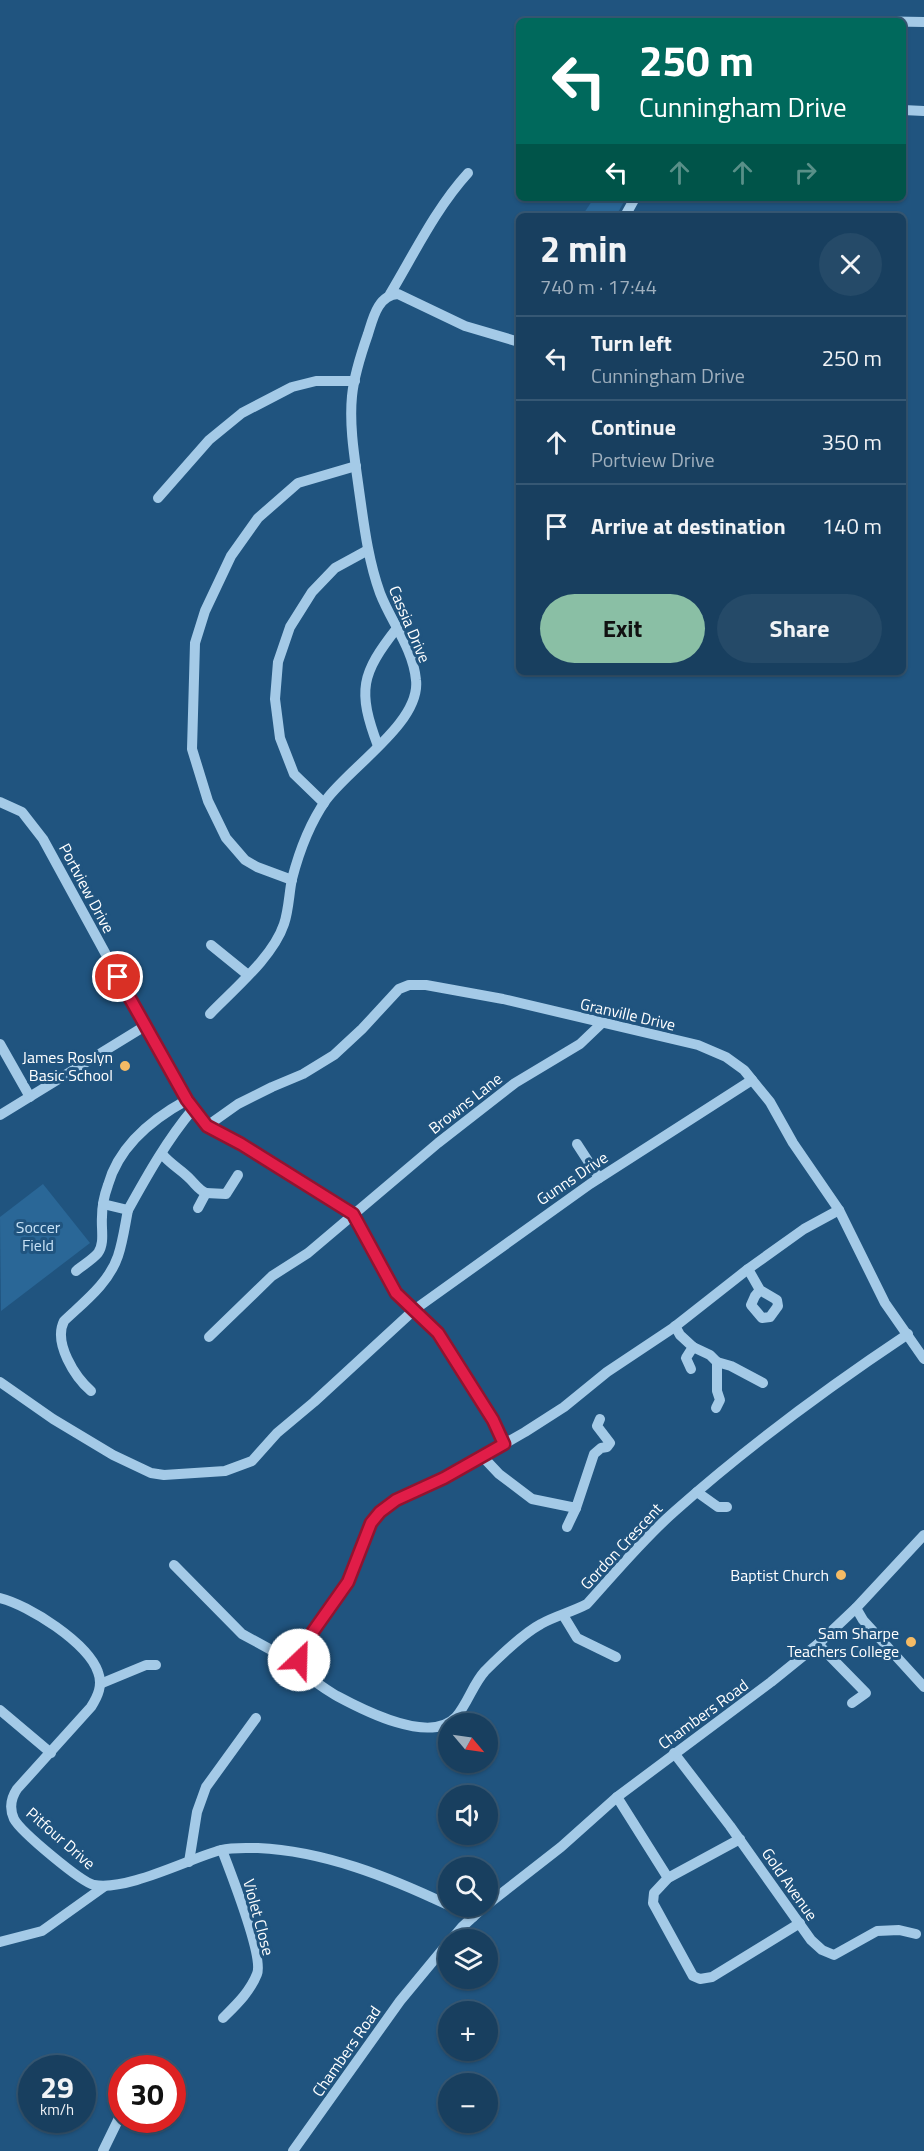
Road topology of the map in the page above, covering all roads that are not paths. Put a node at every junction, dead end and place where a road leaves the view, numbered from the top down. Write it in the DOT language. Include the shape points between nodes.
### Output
graph roads {
  1 [pos="906,21"];
  2 [pos="924,21"];
  3 [pos="906,110"];
  4 [pos="924,111"];
  5 [pos="468,173"];
  6 [pos="390,294"];
  7 [pos="516,341"];
  8 [pos="355,381"];
  9 [pos="356,466"];
  10 [pos="158,498"];
  11 [pos="368,550"];
  12 [pos="397,628"];
  13 [pos="378,746"];
  14 [pos="0,802"];
  15 [pos="324,803"];
  16 [pos="292,880"];
  17 [pos="211,945"];
  18 [pos="248,975"];
  19 [pos="210,1014"];
  20 [pos="602,1023"];
  21 [pos="145,1026"];
  22 [pos="0,1044"];
  23 [pos="752,1080"];
  24 [pos="30,1097"];
  25 [pos="190,1104"];
  26 [pos="0,1115"];
  27 [pos="207,1126"];
  28 [pos="577,1144"];
  29 [pos="162,1154"];
  30 [pos="238,1175"];
  31 [pos="599,1178"];
  32 [pos="206,1193"];
  33 [pos="103,1204"];
  34 [pos="198,1208"];
  35 [pos="128,1210"];
  36 [pos="840,1210"];
  37 [pos="353,1214"];
  38 [pos="748,1269"];
  39 [pos="76,1271"];
  40 [pos="760,1290"];
  41 [pos="414,1310"];
  42 [pos="675,1326"];
  43 [pos="908,1334"];
  44 [pos="209,1337"];
  45 [pos="693,1347"];
  46 [pos="924,1359"];
  47 [pos="717,1362"];
  48 [pos="691,1370"];
  49 [pos="0,1382"];
  50 [pos="763,1383"];
  51 [pos="91,1391"];
  52 [pos="716,1408"];
  53 [pos="600,1419"];
  54 [pos="504,1444"];
  55 [pos="482,1456"];
  56 [pos="697,1492"];
  57 [pos="727,1507"];
  58 [pos="576,1508"];
  59 [pos="567,1527"];
  60 [pos="924,1535"];
  61 [pos="174,1565"];
  62 [pos="0,1598"];
  63 [pos="856,1608"];
  64 [pos="563,1615"];
  65 [pos="818,1644"];
  66 [pos="616,1656"];
  67 [pos="299,1660"];
  68 [pos="156,1665"];
  69 [pos="100,1684"];
  70 [pos="924,1688"];
  71 [pos="852,1703"];
  72 [pos="0,1710"];
  73 [pos="256,1718"];
  74 [pos="51,1753"];
  75 [pos="674,1753"];
  76 [pos="617,1797"];
  77 [pos="740,1839"];
  78 [pos="222,1850"];
  79 [pos="189,1862"];
  80 [pos="668,1878"];
  81 [pos="105,1886"];
  82 [pos="498,1896"];
  83 [pos="438,1901"];
  84 [pos="473,1917"];
  85 [pos="800,1923"];
  86 [pos="462,1929"];
  87 [pos="916,1934"];
  88 [pos="0,1942"];
  89 [pos="438,1955"];
  90 [pos="223,2018"];
  91 [pos="112,2133"];
  92 [pos="103,2151"];
  93 [pos="293,2151"];
  1 -- 2 [label="street"];
  3 -- 4 [label="street"];
  5 -- 6 [label="street, Cassia Drive" via="427,231"];
  6 -- 7 [label="street" via="398,294 465,327"];
  6 -- 8 [label="street, Cassia Drive" via="375,315"];
  8 -- 9 [label="street, Cassia Drive" via="352,418"];
  8 -- 10 [label="street" via="315,381 292,387 242,413 208,440"];
  9 -- 11 [label="street, Cassia Drive"];
  9 -- 16 [label="street" via="298,483 258,518 231,556 204,611 195,643 192,749 208,801 226,838 244,860"];
  11 -- 12 [label="street, Cassia Drive" via="380,593"];
  11 -- 15 [label="street" via="335,568 312,592 290,627 278,662 275,699 280,738 294,774"];
  12 -- 13 [label="street" via="376,654 367,676 364,697"];
  12 -- 13 [label="street, Cassia Drive" via="413,661 416,698"];
  13 -- 15 [label="street, Cassia Drive"];
  14 -- 21 [label="street, Portview Drive" via="22,812 43,839"];
  15 -- 16 [label="street, Cassia Drive" via="300,851"];
  16 -- 18 [label="street, Cassia Drive" via="284,924 273,945"];
  17 -- 18 [label="street"];
  18 -- 19 [label="street, Cassia Drive"];
  20 -- 23 [label="street, Granville Drive" via="698,1045 726,1057"];
  20 -- 27 [label="street, Granville Drive" via="503,999 409,985 399,989 334,1055 238,1104"];
  20 -- 37 [label="street, Browns Lane" via="580,1044 515,1083"];
  21 -- 24 [label="street"];
  21 -- 25 [label="street, Portview Drive"];
  22 -- 24 [label="street"];
  23 -- 31 [label="street, Gunns Drive"];
  23 -- 36 [label="street, Granville Drive"];
  24 -- 26 [label="street"];
  25 -- 27 [label="street, Portview Drive"];
  25 -- 29 [label="street"];
  25 -- 33 [label="street" via="160,1114 138,1135 114,1169"];
  27 -- 37 [label="street"];
  28 -- 31 [label="street"];
  29 -- 32 [label="street"];
  29 -- 35 [label="street"];
  30 -- 32 [label="street" via="226,1194"];
  31 -- 41 [label="street, Gunns Drive"];
  32 -- 34 [label="street"];
  33 -- 35 [label="street"];
  33 -- 39 [label="street" via="101,1246"];
  35 -- 51 [label="street" via="118,1257 109,1275 60,1328 78,1380"];
  36 -- 38 [label="street" via="804,1229"];
  36 -- 43 [label="street, Granville Drive" via="885,1303"];
  37 -- 41 [label="street" via="396,1293"];
  37 -- 44 [label="street, Browns Lane" via="308,1253 272,1276"];
  38 -- 40 [label="street"];
  38 -- 42 [label="street"];
  41 -- 49 [label="street, Gunns Drive" via="252,1461 225,1471 164,1475 134,1467"];
  41 -- 54 [label="street" via="438,1333"];
  42 -- 45 [label="street"];
  42 -- 54 [label="street" via="564,1407"];
  43 -- 46 [label="street, Granville Drive"];
  43 -- 56 [label="street, Gordon Crescent" via="770,1431"];
  45 -- 47 [label="street"];
  45 -- 48 [label="street" via="686,1358"];
  47 -- 50 [label="street"];
  47 -- 52 [label="street" via="720,1401"];
  53 -- 58 [label="street" via="597,1426 610,1443 594,1454"];
  54 -- 55 [label="street"];
  55 -- 58 [label="street" via="532,1499"];
  55 -- 67 [label="street" via="380,1512 371,1523 348,1582 300,1650"];
  56 -- 57 [label="street" via="718,1507"];
  56 -- 64 [label="street, Gordon Crescent" via="665,1520 587,1604"];
  58 -- 59 [label="street"];
  60 -- 63 [label="street, Chambers Road"];
  61 -- 67 [label="street" via="242,1634 284,1657"];
  62 -- 69 [label="street" via="44,1618 74,1641 94,1663"];
  63 -- 65 [label="street, Chambers Road"];
  63 -- 70 [label="street"];
  64 -- 66 [label="street" via="577,1638"];
  64 -- 67 [label="street, Gordon Crescent" via="540,1624 507,1650 483,1673 455,1718 438,1726 391,1722 363,1710 304,1673"];
  65 -- 71 [label="street" via="866,1693"];
  65 -- 75 [label="street, Chambers Road"];
  68 -- 69 [label="street" via="146,1665"];
  69 -- 74 [label="street, Pitfour Drive" via="92,1707"];
  72 -- 74 [label="street"];
  73 -- 79 [label="street" via="207,1787 197,1812"];
  74 -- 81 [label="street, Pitfour Drive" via="13,1796 11,1811 19,1825 78,1877"];
  75 -- 76 [label="street, Chambers Road"];
  75 -- 77 [label="street, Gold Avenue"];
  76 -- 80 [label="street"];
  76 -- 82 [label="street, Chambers Road"];
  77 -- 80 [label="street"];
  77 -- 85 [label="street, Gold Avenue"];
  78 -- 79 [label="street, Pitfour Drive"];
  78 -- 83 [label="street, Pitfour Drive" via="284,1849 339,1861"];
  78 -- 90 [label="street, Violet Close" via="250,1930 258,1972 245,1996"];
  79 -- 81 [label="street, Pitfour Drive"];
  80 -- 85 [label="street" via="654,1893 653,1903 693,1976 700,1979 712,1977"];
  81 -- 88 [label="street" via="42,1931"];
  84 -- 86 [label="street, Chambers Road"];
  85 -- 87 [label="street, Gold Avenue" via="811,1940 834,1954 876,1931"];
  89 -- 93 [label="street, Chambers Road" via="400,2001"];
  91 -- 92 [label="street"];
}
